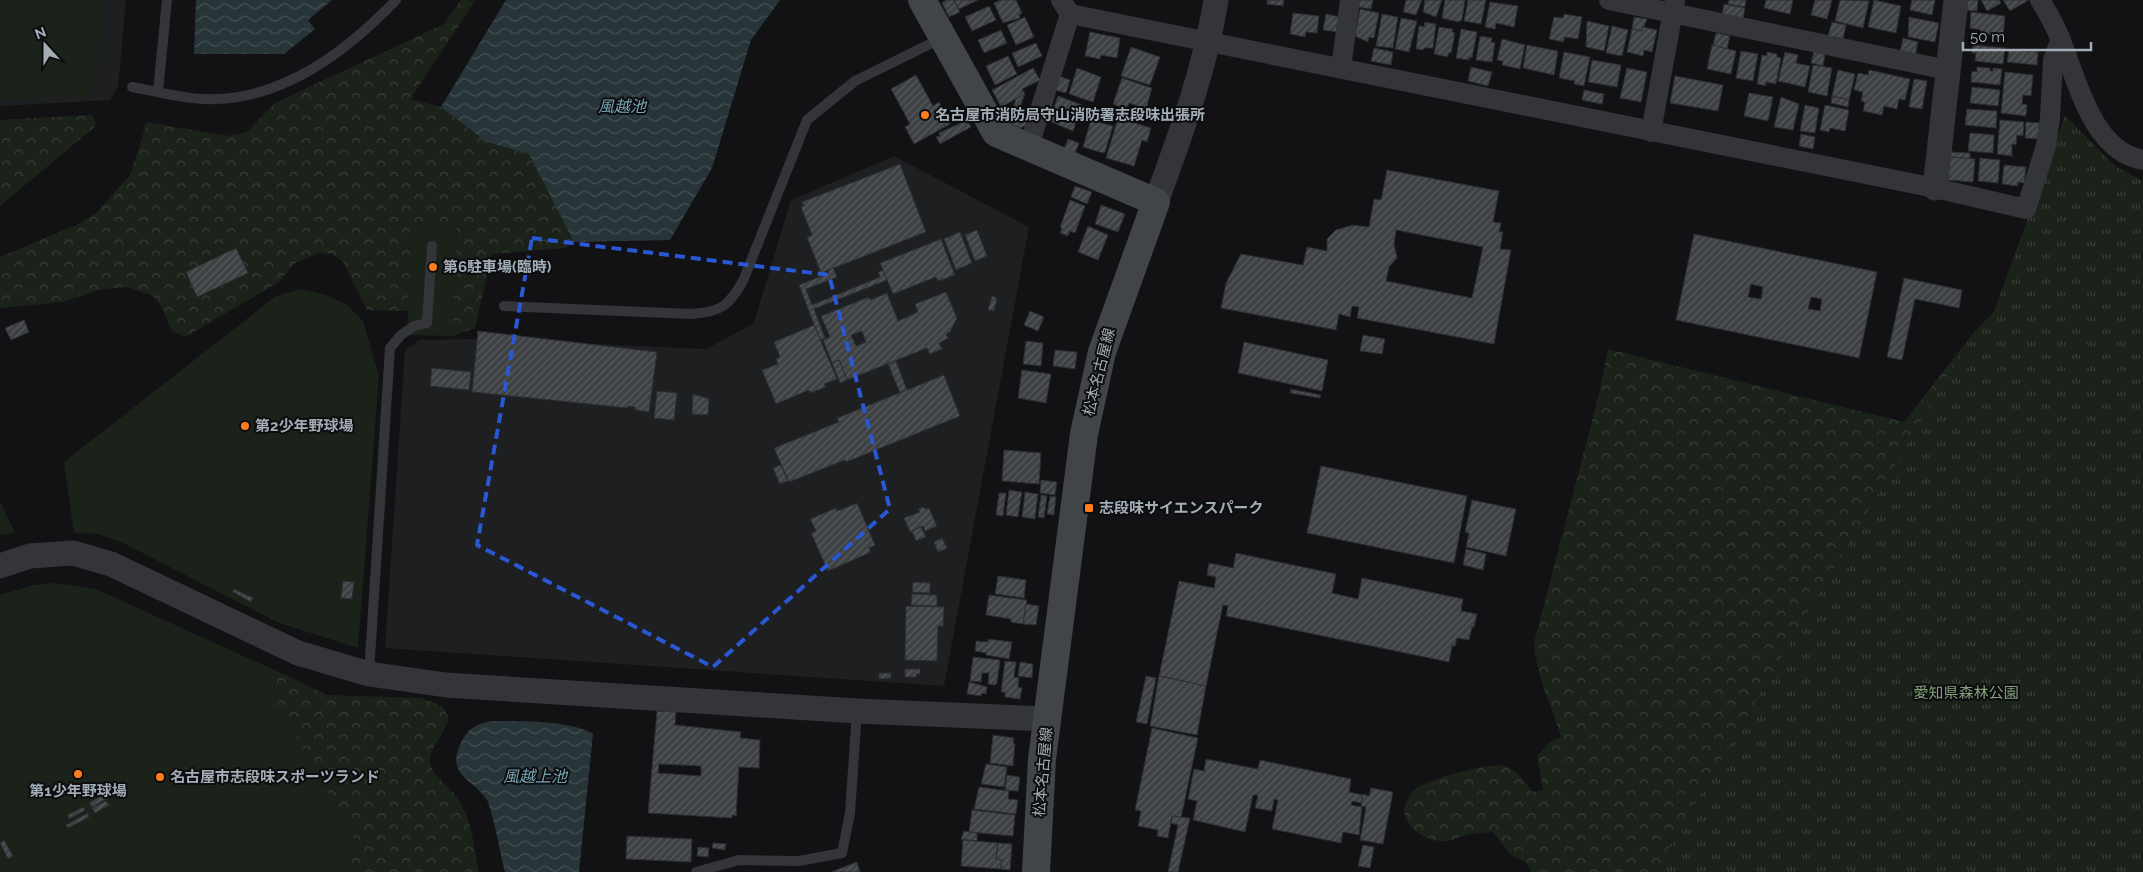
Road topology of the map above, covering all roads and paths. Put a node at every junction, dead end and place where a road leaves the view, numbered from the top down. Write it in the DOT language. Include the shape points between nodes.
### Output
graph roads {
  1 [pos="167,0"];
  2 [pos="396,0"];
  3 [pos="922,0"];
  4 [pos="1216,0"];
  5 [pos="1350,0"];
  6 [pos="1609,0"];
  7 [pos="1956,0"];
  8 [pos="2040,0"];
  9 [pos="1674,6"];
  10 [pos="1066,7"];
  11 [pos="943,38"];
  12 [pos="2061,39"];
  13 [pos="1209,43"];
  14 [pos="1341,68"];
  15 [pos="1948,70"];
  16 [pos="132,87"];
  17 [pos="158,91"];
  18 [pos="1651,132"];
  19 [pos="1029,146"];
  20 [pos="2143,160"];
  21 [pos="1935,188"];
  22 [pos="1156,202"];
  23 [pos="432,246"];
  24 [pos="504,306"];
  25 [pos="0,566"];
  26 [pos="369,674"];
  27 [pos="857,711"];
  28 [pos="1047,719"];
  29 [pos="696,872"];
  30 [pos="1036,872"];
  1 -- 17 [label="lane"];
  2 -- 17 [label="lane" via="371,26 310,72 256,93 204,99"];
  3 -- 11 [label="main road"];
  4 -- 13 [label="street"];
  5 -- 14 [label="street"];
  6 -- 9 [label="street"];
  7 -- 15 [label="street"];
  8 -- 12 [label="street"];
  9 -- 15 [label="street"];
  9 -- 18 [label="street"];
  10 -- 13 [label="street"];
  10 -- 19 [label="street"];
  11 -- 19 [label="main road" via="996,133"];
  11 -- 24 [label="lane" via="855,81 807,120 743,281 732,300 721,309 691,314"];
  12 -- 20 [label="street" via="2090,117 2109,142"];
  12 -- 21 [label="street" via="2052,60 2046,146 2026,209"];
  13 -- 14 [label="street"];
  13 -- 22 [label="street" via="1188,115"];
  14 -- 18 [label="street"];
  15 -- 21 [label="street"];
  16 -- 17 [label="lane"];
  18 -- 21 [label="street"];
  19 -- 22 [label="main road"];
  22 -- 28 [label="main road, 松本名古屋線" via="1107,335 1093,391 1084,434"];
  23 -- 26 [label="lane" via="427,323 414,326 390,348"];
  25 -- 26 [label="street" via="30,556 73,553 111,564 298,653"];
  26 -- 27 [label="street" via="446,685"];
  27 -- 28 [label="street"];
  27 -- 29 [label="lane" via="850,813 842,853 799,861 739,860"];
  28 -- 30 [label="main road, 松本名古屋線"];
}
